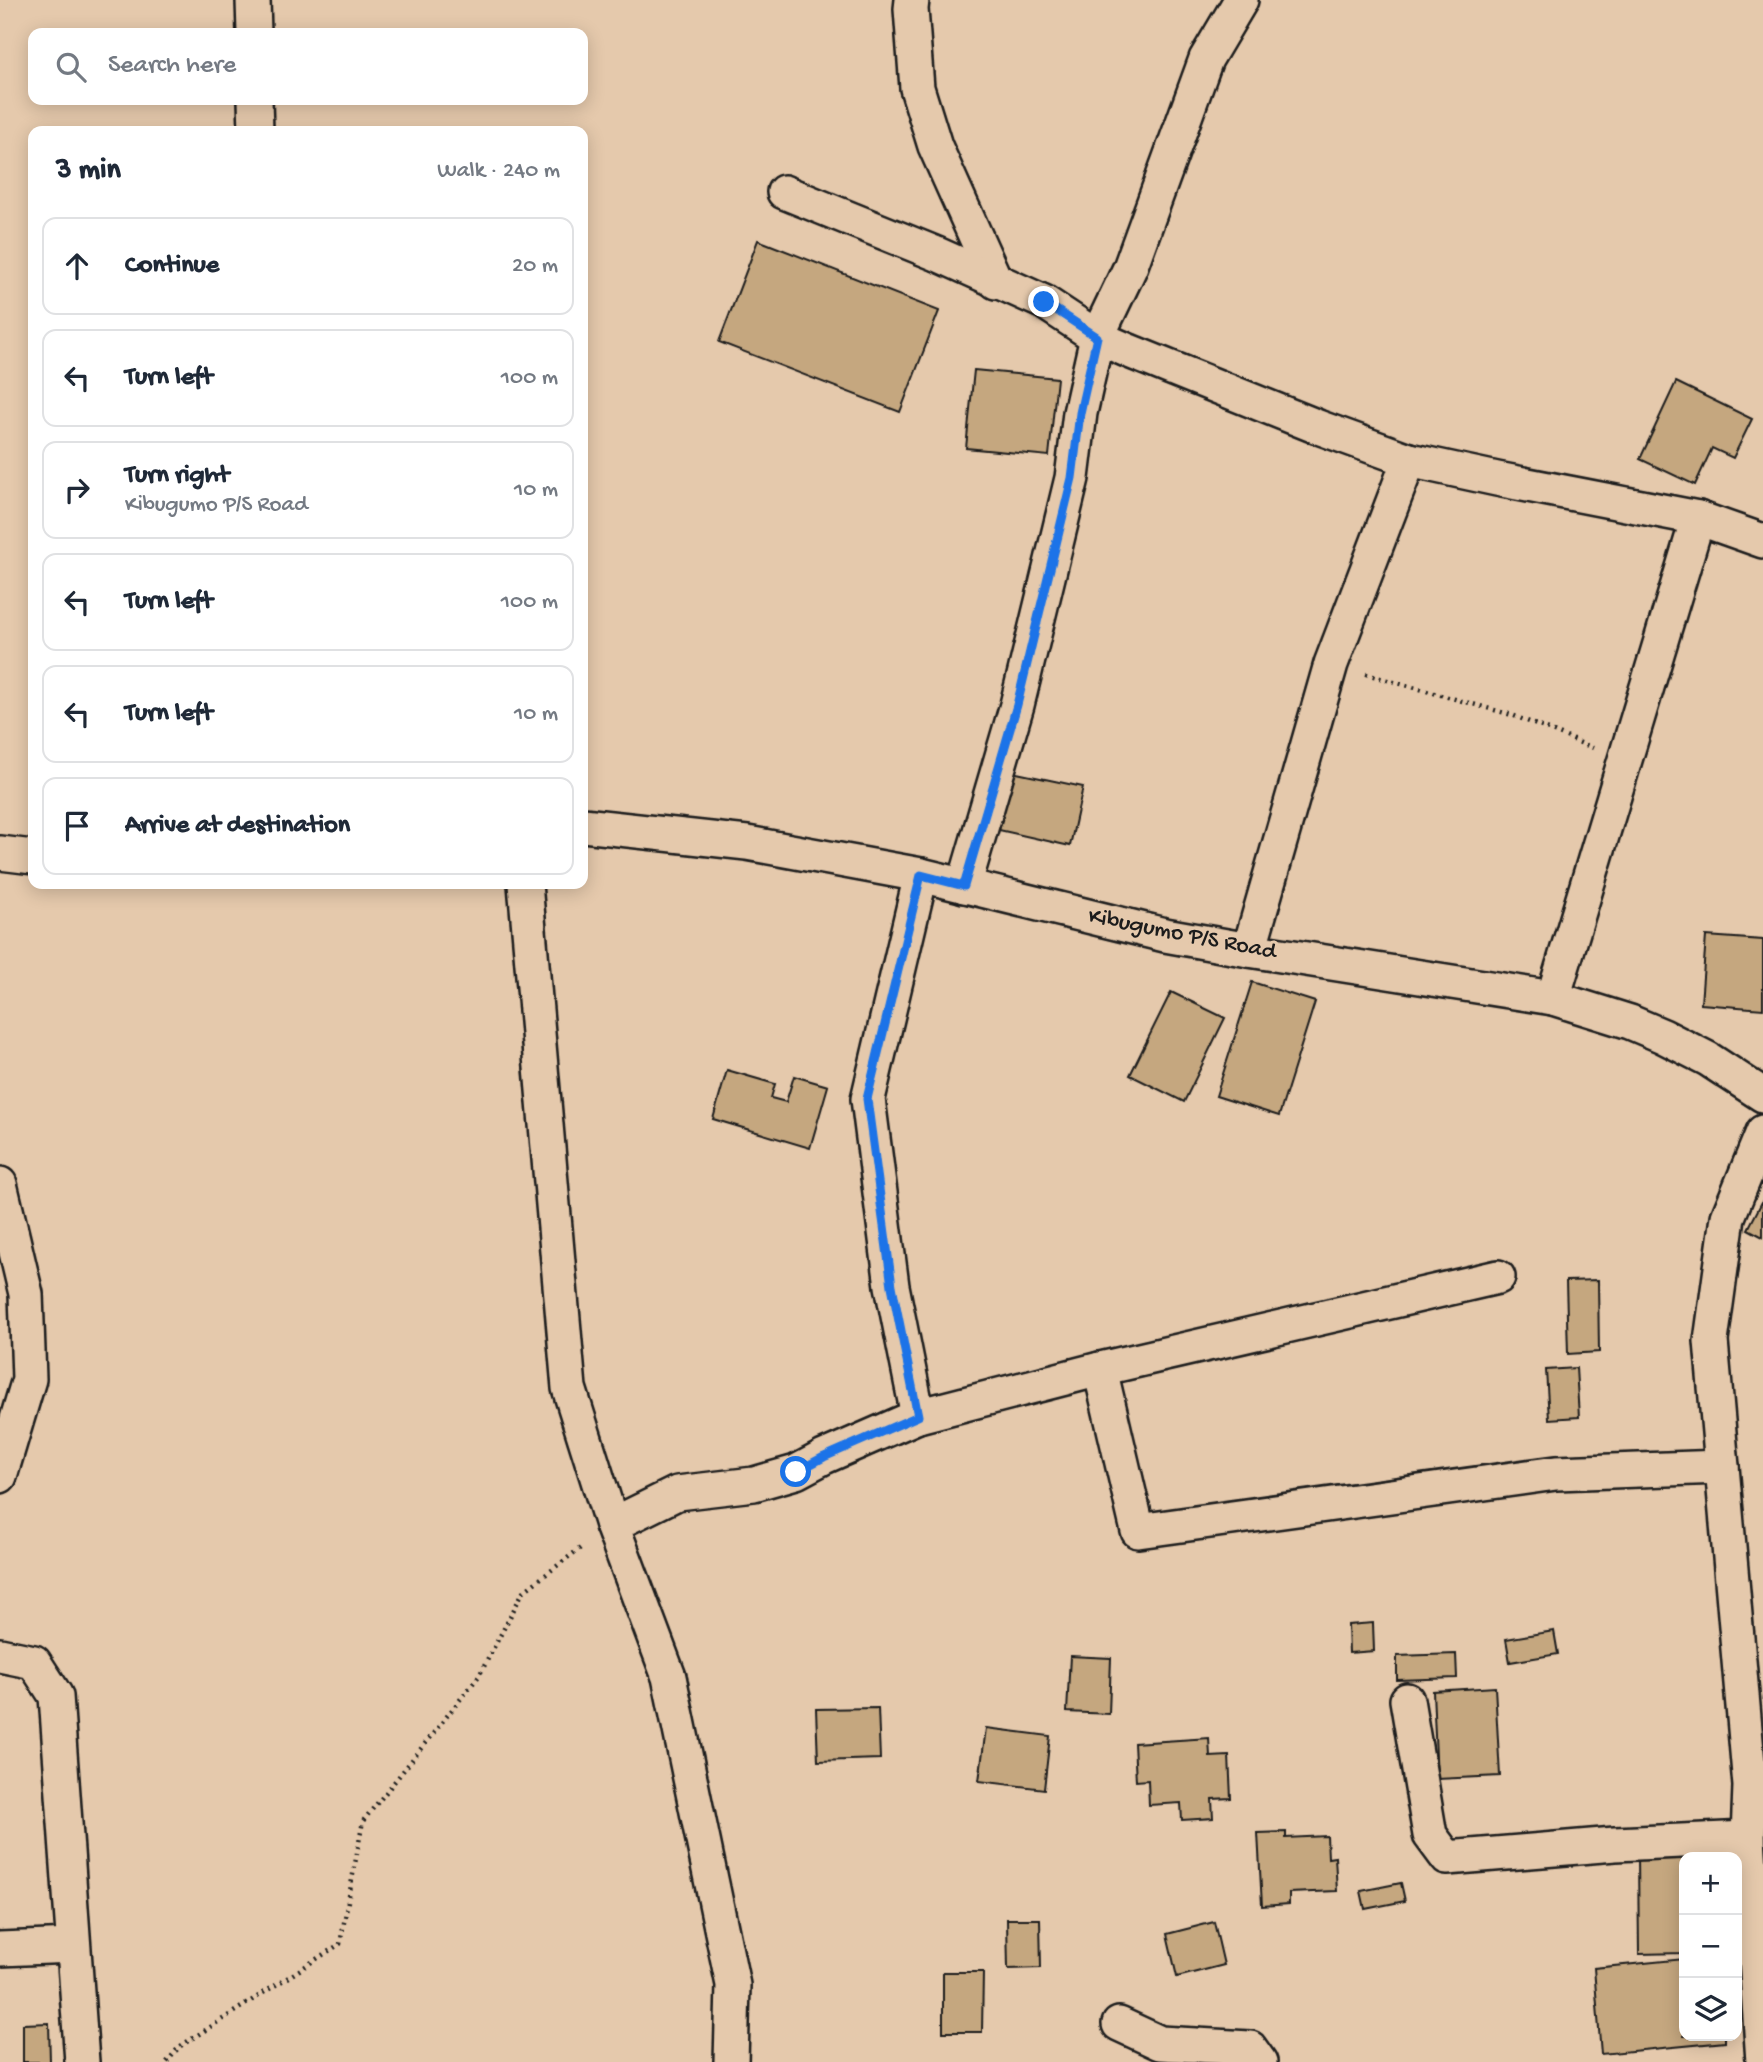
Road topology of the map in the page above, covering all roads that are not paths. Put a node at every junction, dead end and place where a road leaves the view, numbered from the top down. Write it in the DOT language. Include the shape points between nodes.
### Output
graph roads {
  1 [pos="253,0"];
  2 [pos="912,0"];
  3 [pos="1241,0"];
  4 [pos="254,28"];
  5 [pos="255,105"];
  6 [pos="256,126"];
  7 [pos="784,192"];
  8 [pos="996,282"];
  9 [pos="1097,337"];
  10 [pos="1409,460"];
  11 [pos="1698,518"];
  12 [pos="1763,541"];
  13 [pos="588,826"];
  14 [pos="0,853"];
  15 [pos="28,856"];
  16 [pos="921,875"];
  17 [pos="964,886"];
  18 [pos="525,889"];
  19 [pos="1249,950"];
  20 [pos="1553,998"];
  21 [pos="1763,1095"];
  22 [pos="1763,1132"];
  23 [pos="0,1184"];
  24 [pos="1498,1276"];
  25 [pos="1100,1369"];
  26 [pos="918,1416"];
  27 [pos="1721,1467"];
  28 [pos="0,1476"];
  29 [pos="612,1525"];
  30 [pos="0,1656"];
  31 [pos="1407,1700"];
  32 [pos="1756,1786"];
  33 [pos="1748,1838"];
  34 [pos="73,1946"];
  35 [pos="0,1949"];
  36 [pos="1119,2024"];
  37 [pos="82,2062"];
  38 [pos="731,2062"];
  39 [pos="1260,2062"];
  40 [pos="1763,2062"];
  1 -- 4 [label="street"];
  2 -- 8 [label="street" via="917,88 935,146"];
  3 -- 9 [label="street" via="1206,59 1130,268"];
  5 -- 6 [label="street"];
  7 -- 8 [label="street"];
  8 -- 9 [label="street" via="1044,302"];
  9 -- 10 [label="street"];
  9 -- 17 [label="street" via="1072,478 1017,705"];
  10 -- 11 [label="street"];
  10 -- 19 [label="street" via="1331,664"];
  11 -- 12 [label="street"];
  11 -- 20 [label="street"];
  13 -- 16 [label="street, Kibugumo P/S Road" via="747,844"];
  14 -- 15 [label="street"];
  16 -- 17 [label="street, Kibugumo P/S Road"];
  16 -- 26 [label="street" via="867,1099 892,1286"];
  17 -- 19 [label="street, Kibugumo P/S Road" via="1165,935"];
  18 -- 29 [label="street" via="569,1388"];
  19 -- 20 [label="street, Kibugumo P/S Road"];
  20 -- 21 [label="street, Kibugumo P/S Road" via="1662,1036"];
  22 -- 27 [label="street" via="1728,1217 1711,1341"];
  23 -- 28 [label="street" via="26,1294 29,1379"];
  24 -- 25 [label="street"];
  25 -- 26 [label="street"];
  25 -- 27 [label="street" via="1138,1531 1556,1473"];
  26 -- 29 [label="street" via="796,1472 754,1483 677,1493"];
  27 -- 32 [label="street"];
  29 -- 38 [label="street" via="669,1677 733,1984"];
  30 -- 34 [label="street" via="34,1662 55,1696"];
  31 -- 33 [label="street" via="1430,1835 1447,1858"];
  32 -- 33 [label="street"];
  33 -- 40 [label="street"];
  34 -- 35 [label="street"];
  34 -- 37 [label="street"];
  36 -- 39 [label="street" via="1160,2043 1250,2048"];
}
